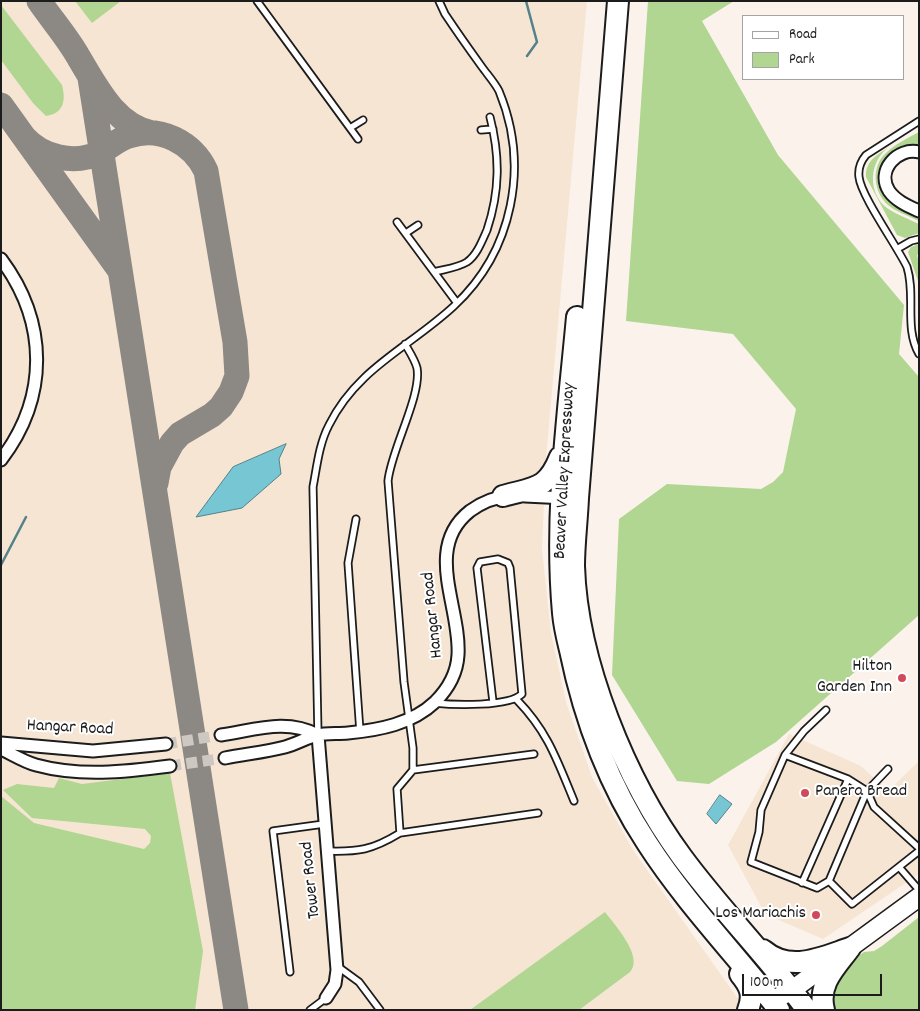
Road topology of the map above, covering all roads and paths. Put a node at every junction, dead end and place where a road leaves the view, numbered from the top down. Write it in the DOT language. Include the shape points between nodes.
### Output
graph roads {
  1 [pos="257,1"];
  2 [pos="439,1"];
  3 [pos="606,1"];
  4 [pos="618,1"];
  5 [pos="490,117"];
  6 [pos="363,120"];
  7 [pos="919,121"];
  8 [pos="350,128"];
  9 [pos="493,129"];
  10 [pos="481,130"];
  11 [pos="358,140"];
  12 [pos="919,152"];
  13 [pos="919,211"];
  14 [pos="397,222"];
  15 [pos="418,225"];
  16 [pos="406,233"];
  17 [pos="919,239"];
  18 [pos="897,249"];
  19 [pos="1,259"];
  20 [pos="434,272"];
  21 [pos="457,303"];
  22 [pos="405,344"];
  23 [pos="919,354"];
  24 [pos="565,445"];
  25 [pos="1,460"];
  26 [pos="503,496"];
  27 [pos="569,498"];
  28 [pos="356,519"];
  29 [pos="517,700"];
  30 [pos="493,702"];
  31 [pos="434,703"];
  32 [pos="826,710"];
  33 [pos="410,719"];
  34 [pos="360,732"];
  35 [pos="318,735"];
  36 [pos="221,736"];
  37 [pos="1,744"];
  38 [pos="166,744"];
  39 [pos="1,749"];
  40 [pos="534,754"];
  41 [pos="785,755"];
  42 [pos="225,758"];
  43 [pos="170,766"];
  44 [pos="888,769"];
  45 [pos="413,770"];
  46 [pos="848,779"];
  47 [pos="867,791"];
  48 [pos="574,801"];
  49 [pos="538,813"];
  50 [pos="324,824"];
  51 [pos="400,833"];
  52 [pos="919,849"];
  53 [pos="326,851"];
  54 [pos="900,867"];
  55 [pos="829,881"];
  56 [pos="802,883"];
  57 [pos="919,890"];
  58 [pos="919,897"];
  59 [pos="747,938"];
  60 [pos="850,948"];
  61 [pos="337,966"];
  62 [pos="290,972"];
  63 [pos="792,990"];
  64 [pos="326,998"];
  65 [pos="766,1007"];
  66 [pos="310,1010"];
  67 [pos="380,1010"];
  68 [pos="807,1010"];
  69 [pos="824,1010"];
  1 -- 8 [label="lane"];
  2 -- 21 [label="lane" via="498,90 512,134 516,175 498,246 479,279"];
  3 -- 24 [label="highway, Beaver Valley Expressway"];
  4 -- 27 [label="highway, Beaver Valley Expressway"];
  5 -- 9 [label="lane"];
  6 -- 8 [label="lane"];
  7 -- 18 [label="lane" via="866,155 859,171 862,186"];
  8 -- 11 [label="lane"];
  9 -- 10 [label="lane"];
  9 -- 20 [label="lane" via="498,182 492,216 478,250 468,261"];
  12 -- 13 [label="street" via="904,152 896,156 887,168 885,178 892,195"];
  14 -- 16 [label="lane"];
  15 -- 16 [label="lane"];
  16 -- 20 [label="lane"];
  17 -- 18 [label="lane"];
  18 -- 23 [label="lane" via="911,280 912,335"];
  19 -- 25 [label="street" via="26,301 36,347 34,393 15,442"];
  20 -- 21 [label="lane"];
  21 -- 22 [label="lane"];
  22 -- 33 [label="lane" via="417,368 416,385 389,466 388,481 404,682"];
  22 -- 35 [label="lane" via="372,368 348,396 329,425 319,454 313,523"];
  24 -- 26 [label="highway" via="554,473 547,481"];
  24 -- 27 [label="highway, Beaver Valley Expressway"];
  26 -- 27 [label="street, Hangar Road"];
  26 -- 31 [label="street, Hangar Road" via="468,514 448,543 447,575 458,654 452,679"];
  27 -- 59 [label="highway, Beaver Valley Expressway" via="582,628 595,682 623,753 652,810 691,869"];
  27 -- 65 [label="highway, Beaver Valley Expressway" via="563,615 575,675 590,723 613,782 636,826 670,877 710,925 710,937 749,986 751,997"];
  28 -- 34 [label="lane" via="348,563"];
  29 -- 30 [label="lane"];
  29 -- 30 [label="lane" via="523,688 510,568 508,563 498,559 480,562 477,568"];
  29 -- 48 [label="lane" via="537,721"];
  30 -- 31 [label="lane"];
  31 -- 33 [label="street, Hangar Road"];
  32 -- 41 [label="lane"];
  33 -- 34 [label="street, Hangar Road"];
  33 -- 45 [label="lane"];
  34 -- 35 [label="street, Hangar Road"];
  35 -- 36 [label="street, Hangar Road" via="303,727 282,725"];
  35 -- 42 [label="street, Hangar Road" via="284,747"];
  35 -- 50 [label="street, Tower Road"];
  37 -- 38 [label="street, Hangar Road" via="93,751"];
  39 -- 43 [label="street, Hangar Road" via="36,765 79,772 106,773"];
  40 -- 45 [label="lane"];
  41 -- 46 [label="lane"];
  41 -- 56 [label="lane" via="761,810 751,862"];
  44 -- 47 [label="lane"];
  45 -- 51 [label="lane" via="397,789"];
  46 -- 47 [label="lane"];
  46 -- 56 [label="lane"];
  47 -- 52 [label="lane" via="874,807"];
  47 -- 55 [label="lane"];
  49 -- 51 [label="lane"];
  50 -- 53 [label="street, Tower Road"];
  50 -- 62 [label="lane" via="273,831"];
  51 -- 53 [label="lane" via="378,847 346,852"];
  52 -- 54 [label="lane"];
  53 -- 61 [label="street, Tower Road"];
  54 -- 55 [label="lane" via="852,904"];
  54 -- 57 [label="lane"];
  55 -- 56 [label="lane" via="817,888"];
  58 -- 60 [label="main road"];
  59 -- 60 [label="highway" via="771,957 793,963"];
  59 -- 63 [label="highway, Beaver Valley Expressway"];
  60 -- 63 [label="main road"];
  60 -- 69 [label="highway" via="827,979 822,996"];
  61 -- 64 [label="street, Tower Road" via="336,984"];
  61 -- 67 [label="lane" via="360,982"];
  63 -- 65 [label="main road"];
  63 -- 68 [label="highway, Beaver Valley Expressway"];
  64 -- 66 [label="lane, Tower Road"];
}
